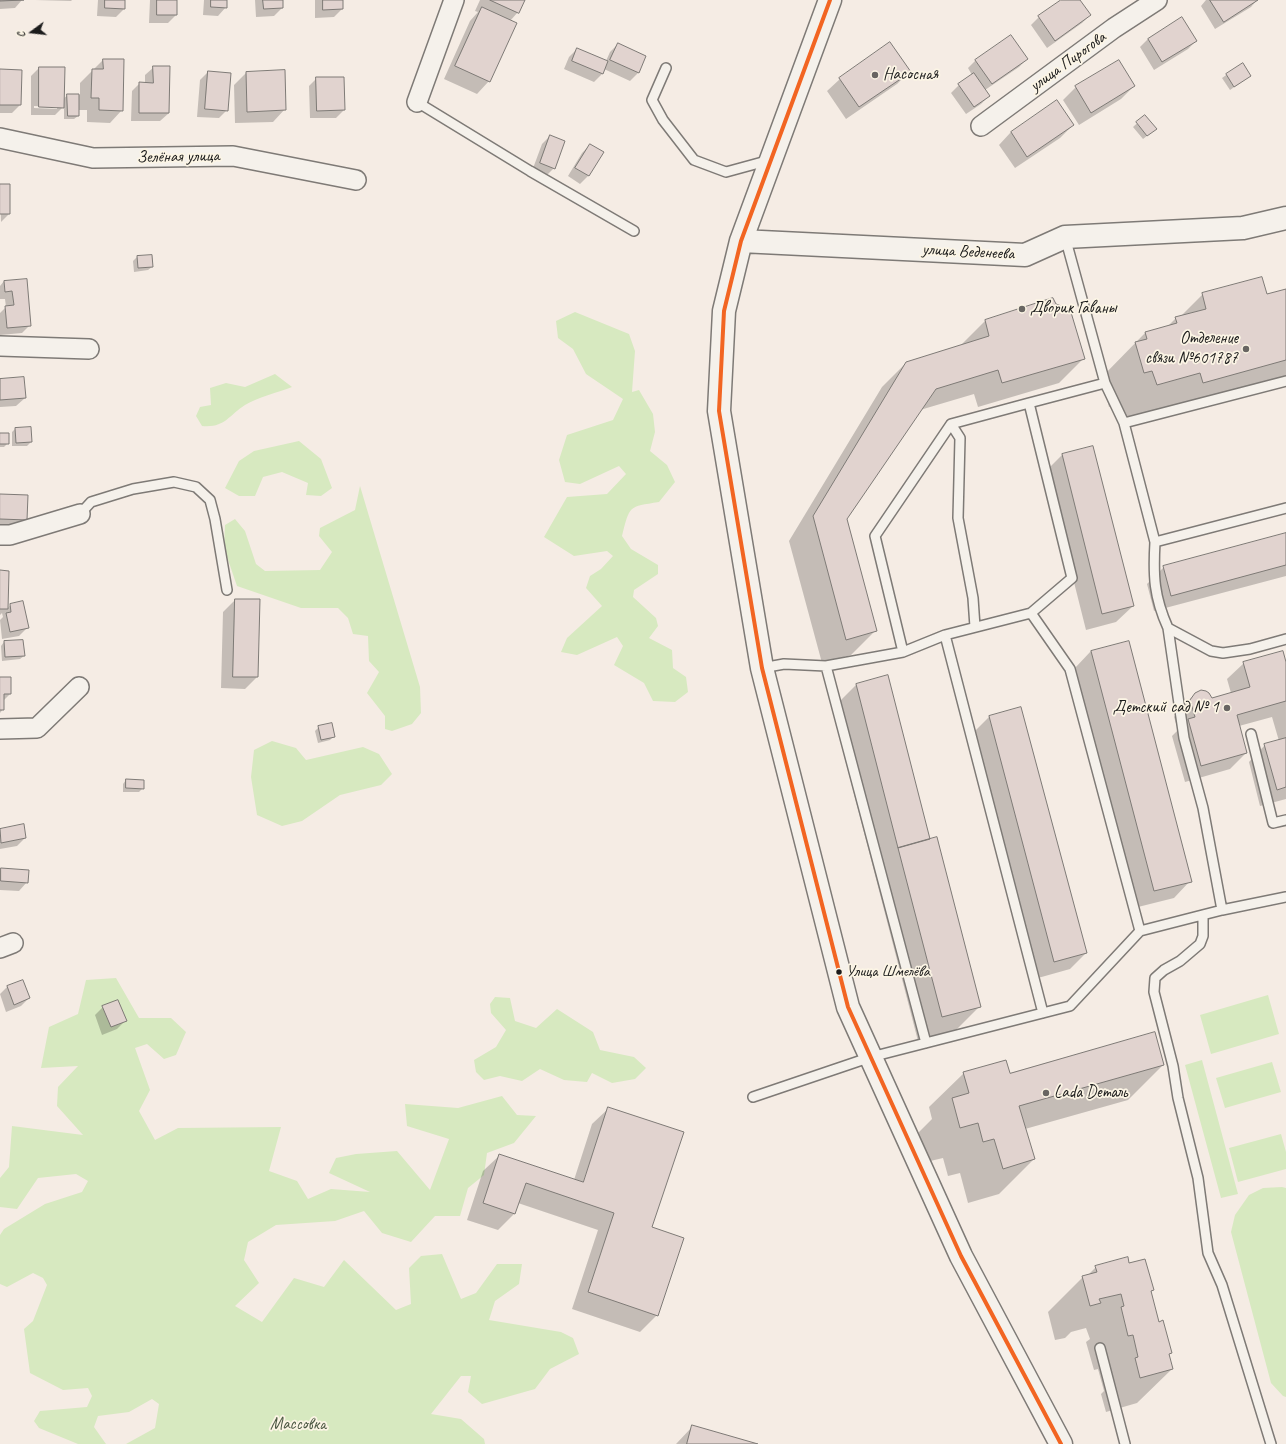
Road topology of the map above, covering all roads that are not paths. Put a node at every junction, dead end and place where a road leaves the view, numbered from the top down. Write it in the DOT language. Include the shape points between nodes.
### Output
graph roads {
  1 [pos="454,0"];
  2 [pos="830,0"];
  3 [pos="1157,0"];
  4 [pos="666,68"];
  5 [pos="417,102"];
  6 [pos="981,126"];
  7 [pos="0,138"];
  8 [pos="771,159"];
  9 [pos="356,180"];
  10 [pos="1286,218"];
  11 [pos="634,231"];
  12 [pos="1065,237"];
  13 [pos="741,241"];
  14 [pos="0,346"];
  15 [pos="89,349"];
  16 [pos="1286,381"];
  17 [pos="1106,383"];
  18 [pos="1030,403"];
  19 [pos="1124,423"];
  20 [pos="951,424"];
  21 [pos="1286,508"];
  22 [pos="80,514"];
  23 [pos="0,535"];
  24 [pos="1155,542"];
  25 [pos="227,590"];
  26 [pos="1031,613"];
  27 [pos="975,627"];
  28 [pos="1168,628"];
  29 [pos="945,635"];
  30 [pos="1286,639"];
  31 [pos="903,652"];
  32 [pos="826,666"];
  33 [pos="762,668"];
  34 [pos="79,687"];
  35 [pos="0,729"];
  36 [pos="1251,734"];
  37 [pos="1286,820"];
  38 [pos="1286,896"];
  39 [pos="1222,910"];
  40 [pos="1203,915"];
  41 [pos="1140,931"];
  42 [pos="1043,1013"];
  43 [pos="926,1043"];
  44 [pos="871,1058"];
  45 [pos="753,1097"];
  46 [pos="1100,1348"];
  47 [pos="1061,1444"];
  48 [pos="1125,1444"];
  49 [pos="1271,1444"];
  1 -- 5 [label="street"];
  2 -- 8 [label="main road"];
  3 -- 6 [label="street, улица Пирогова" via="1114,28"];
  4 -- 8 [label="lane" via="652,100 694,160 726,172"];
  5 -- 11 [label="lane"];
  7 -- 9 [label="street, Зелёная улица" via="93,158 233,156"];
  8 -- 13 [label="main road"];
  10 -- 12 [label="main road, улица Веденеева" via="1243,228"];
  12 -- 13 [label="main road, улица Веденеева" via="1025,255"];
  12 -- 17 [label="lane"];
  13 -- 33 [label="main road" via="724,311 719,411"];
  14 -- 15 [label="street"];
  16 -- 19 [label="lane"];
  17 -- 18 [label="lane"];
  17 -- 19 [label="lane"];
  18 -- 20 [label="lane"];
  18 -- 26 [label="lane" via="1072,578"];
  19 -- 24 [label="lane"];
  20 -- 27 [label="lane" via="960,438 958,518 973,598"];
  20 -- 31 [label="lane" via="875,536"];
  21 -- 24 [label="lane"];
  22 -- 23 [label="street" via="10,535"];
  22 -- 25 [label="lane" via="91,502 133,488 174,482 196,488 210,500"];
  24 -- 28 [label="lane" via="1155,592"];
  26 -- 27 [label="lane"];
  26 -- 41 [label="lane" via="1070,669"];
  27 -- 29 [label="lane"];
  28 -- 30 [label="lane" via="1211,651 1223,653"];
  28 -- 39 [label="lane" via="1184,738 1203,808"];
  29 -- 31 [label="lane"];
  29 -- 42 [label="lane"];
  31 -- 32 [label="lane"];
  32 -- 33 [label="lane" via="784,664"];
  32 -- 43 [label="lane"];
  33 -- 44 [label="main road" via="848,1006"];
  34 -- 35 [label="street" via="37,728"];
  36 -- 37 [label="lane" via="1273,823"];
  38 -- 39 [label="lane"];
  39 -- 40 [label="lane"];
  40 -- 41 [label="lane"];
  40 -- 49 [label="lane" via="1203,936 1200,944 1155,978 1154,992 1198,1178 1208,1253 1222,1285"];
  41 -- 42 [label="lane" via="1070,1006"];
  42 -- 43 [label="lane"];
  43 -- 44 [label="lane"];
  44 -- 45 [label="lane"];
  44 -- 47 [label="main road" via="961,1256"];
  46 -- 48 [label="lane"];
}
